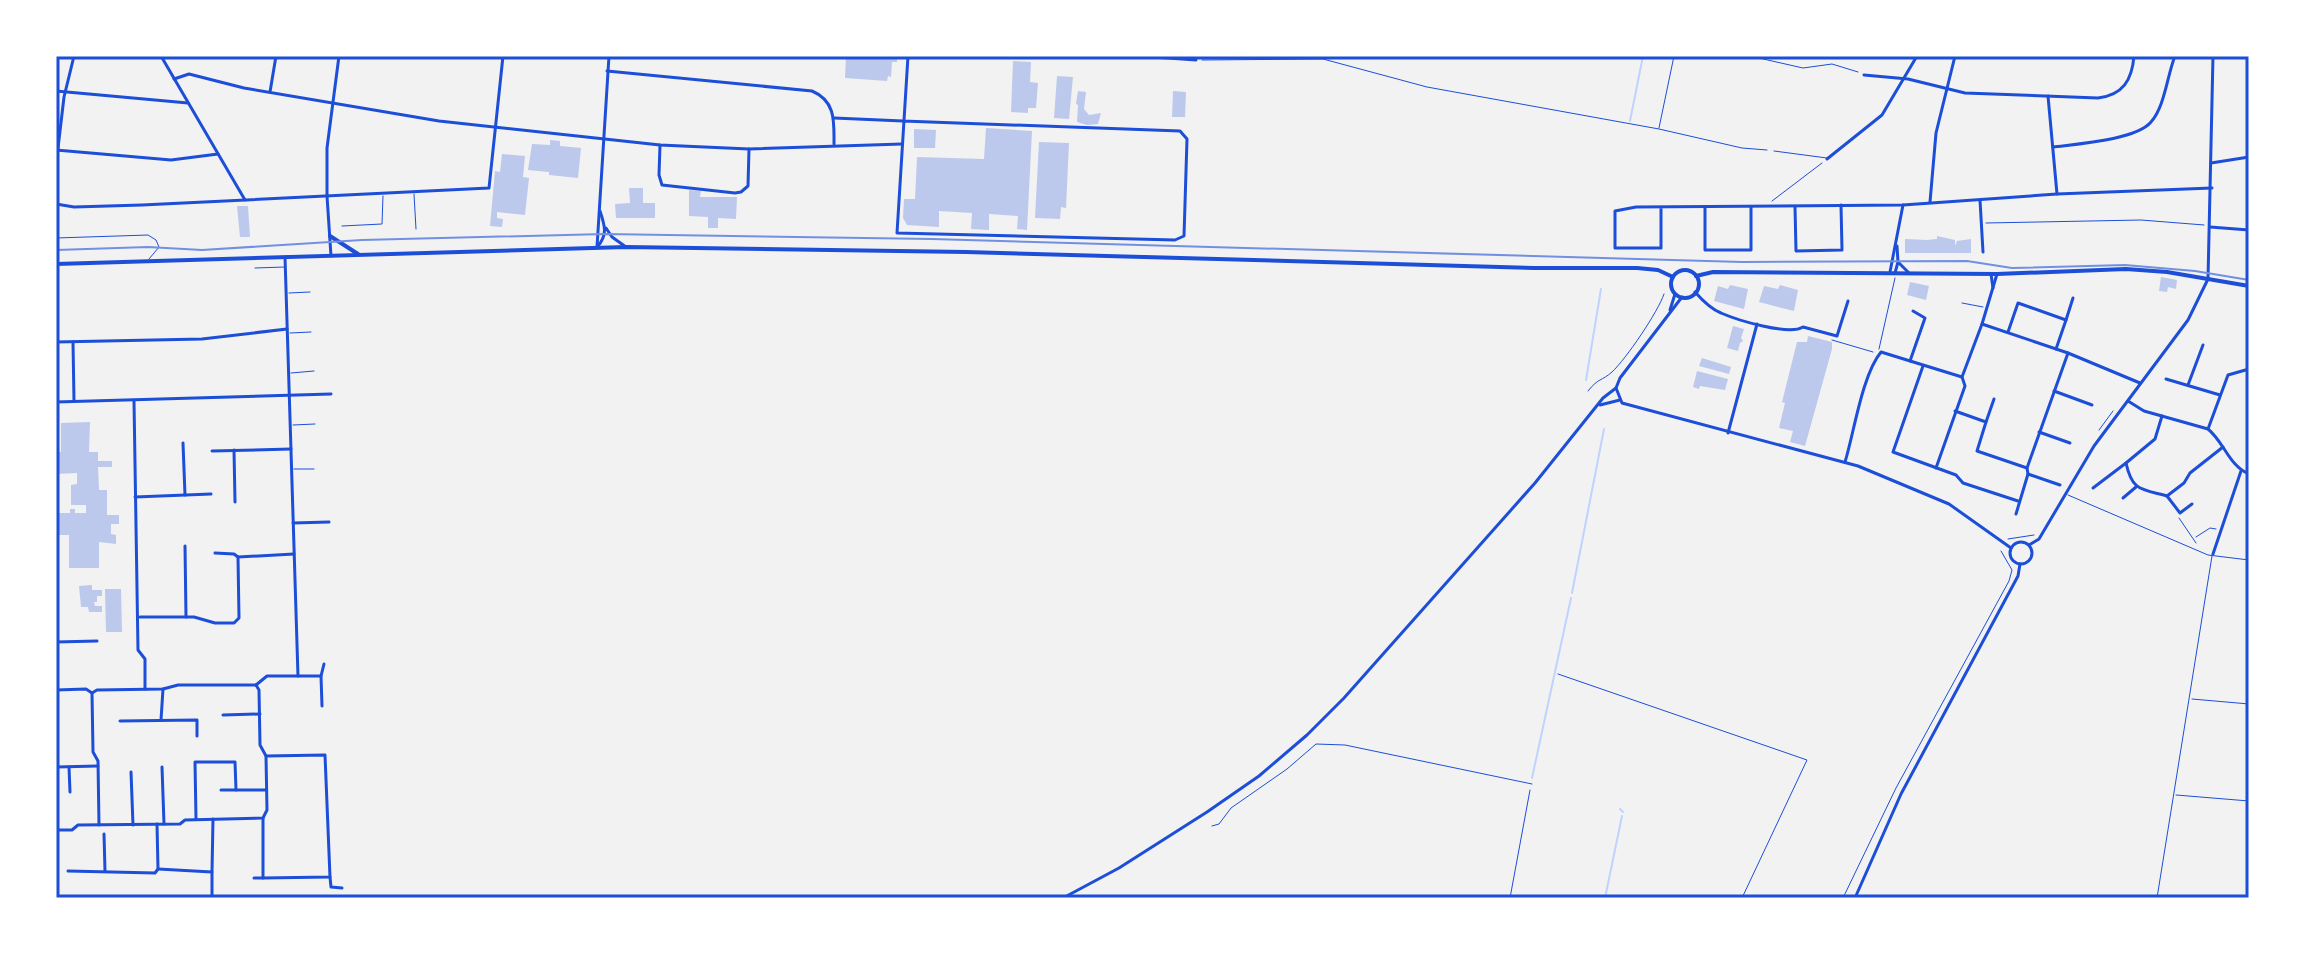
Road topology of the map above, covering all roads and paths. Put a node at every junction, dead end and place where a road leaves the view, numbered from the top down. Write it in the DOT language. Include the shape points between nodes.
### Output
graph roads {
  1 [pos="74,56"];
  2 [pos="161,56"];
  3 [pos="276,56"];
  4 [pos="339,56"];
  5 [pos="503,56"];
  6 [pos="609,56"];
  7 [pos="908,56"];
  8 [pos="1139,56"];
  9 [pos="1674,56"];
  10 [pos="1750,56"];
  11 [pos="1917,56"];
  12 [pos="1955,56"];
  13 [pos="2134,56"];
  14 [pos="2175,56"];
  15 [pos="2213,56"];
  16 [pos="1196,60"];
  17 [pos="607,71"];
  18 [pos="1864,75"];
  19 [pos="174,79"];
  20 [pos="1903,79"];
  21 [pos="1945,88"];
  22 [pos="56,91"];
  23 [pos="66,91"];
  24 [pos="269,93"];
  25 [pos="2048,96"];
  26 [pos="188,103"];
  27 [pos="332,104"];
  28 [pos="834,118"];
  29 [pos="903,121"];
  30 [pos="495,127"];
  31 [pos="1659,129"];
  32 [pos="602,139"];
  33 [pos="902,144"];
  34 [pos="660,145"];
  35 [pos="834,145"];
  36 [pos="2053,147"];
  37 [pos="749,149"];
  38 [pos="56,150"];
  39 [pos="1774,151"];
  40 [pos="218,154"];
  41 [pos="2249,157"];
  42 [pos="1827,159"];
  43 [pos="2211,163"];
  44 [pos="56,165"];
  45 [pos="2212,188"];
  46 [pos="414,192"];
  47 [pos="383,193"];
  48 [pos="2057,194"];
  49 [pos="327,196"];
  50 [pos="1980,199"];
  51 [pos="245,200"];
  52 [pos="1930,202"];
  53 [pos="56,204"];
  54 [pos="1841,205"];
  55 [pos="1903,205"];
  56 [pos="1769,206"];
  57 [pos="1795,206"];
  58 [pos="1661,207"];
  59 [pos="1705,207"];
  60 [pos="1751,207"];
  61 [pos="598,208"];
  62 [pos="1981,222"];
  63 [pos="1995,223"];
  64 [pos="342,226"];
  65 [pos="605,227"];
  66 [pos="2210,227"];
  67 [pos="416,229"];
  68 [pos="2249,230"];
  69 [pos="1982,231"];
  70 [pos="330,236"];
  71 [pos="56,238"];
  72 [pos="1897,243"];
  73 [pos="597,247"];
  74 [pos="626,247"];
  75 [pos="1983,252"];
  76 [pos="361,255"];
  77 [pos="331,256"];
  78 [pos="285,257"];
  79 [pos="147,260"];
  80 [pos="1898,262"];
  81 [pos="56,264"];
  82 [pos="285,267"];
  83 [pos="255,268"];
  84 [pos="1909,273"];
  85 [pos="1994,274"];
  86 [pos="1893,275"];
  87 [pos="1696,276"];
  88 [pos="1673,277"];
  89 [pos="2208,279"];
  90 [pos="2249,286"];
  91 [pos="310,292"];
  92 [pos="1695,292"];
  93 [pos="286,293"];
  94 [pos="1664,294"];
  95 [pos="1675,294"];
  96 [pos="1682,297"];
  97 [pos="2073,298"];
  98 [pos="1848,301"];
  99 [pos="1962,303"];
  100 [pos="1987,309"];
  101 [pos="1913,311"];
  102 [pos="1668,314"];
  103 [pos="2066,320"];
  104 [pos="1757,324"];
  105 [pos="1982,324"];
  106 [pos="287,331"];
  107 [pos="311,332"];
  108 [pos="2008,333"];
  109 [pos="1833,341"];
  110 [pos="56,342"];
  111 [pos="73,342"];
  112 [pos="2203,345"];
  113 [pos="2056,349"];
  114 [pos="1881,352"];
  115 [pos="2068,353"];
  116 [pos="1910,361"];
  117 [pos="1923,366"];
  118 [pos="2249,369"];
  119 [pos="314,371"];
  120 [pos="288,373"];
  121 [pos="1962,377"];
  122 [pos="2166,379"];
  123 [pos="2142,384"];
  124 [pos="2188,385"];
  125 [pos="1617,386"];
  126 [pos="1588,391"];
  127 [pos="2054,391"];
  128 [pos="331,394"];
  129 [pos="2220,395"];
  130 [pos="289,397"];
  131 [pos="1994,399"];
  132 [pos="1620,400"];
  133 [pos="74,401"];
  134 [pos="134,401"];
  135 [pos="2128,401"];
  136 [pos="56,402"];
  137 [pos="1598,405"];
  138 [pos="2092,405"];
  139 [pos="1955,411"];
  140 [pos="2162,416"];
  141 [pos="1986,422"];
  142 [pos="315,424"];
  143 [pos="290,425"];
  144 [pos="2208,429"];
  145 [pos="2039,432"];
  146 [pos="1728,433"];
  147 [pos="183,443"];
  148 [pos="2070,443"];
  149 [pos="2223,447"];
  150 [pos="291,449"];
  151 [pos="234,450"];
  152 [pos="212,451"];
  153 [pos="1845,462"];
  154 [pos="2126,463"];
  155 [pos="1936,468"];
  156 [pos="314,469"];
  157 [pos="291,470"];
  158 [pos="2027,471"];
  159 [pos="2241,471"];
  160 [pos="2249,474"];
  161 [pos="2060,485"];
  162 [pos="2136,487"];
  163 [pos="2093,488"];
  164 [pos="211,494"];
  165 [pos="2066,494"];
  166 [pos="185,495"];
  167 [pos="2167,496"];
  168 [pos="135,497"];
  169 [pos="2123,498"];
  170 [pos="2018,501"];
  171 [pos="235,502"];
  172 [pos="2192,504"];
  173 [pos="2016,514"];
  174 [pos="2180,514"];
  175 [pos="329,522"];
  176 [pos="293,523"];
  177 [pos="2221,530"];
  178 [pos="2039,532"];
  179 [pos="2194,538"];
  180 [pos="2005,544"];
  181 [pos="2029,545"];
  182 [pos="185,546"];
  183 [pos="2011,548"];
  184 [pos="2195,549"];
  185 [pos="215,553"];
  186 [pos="294,554"];
  187 [pos="2212,555"];
  188 [pos="238,557"];
  189 [pos="2249,560"];
  190 [pos="2020,564"];
  191 [pos="139,617"];
  192 [pos="186,617"];
  193 [pos="97,641"];
  194 [pos="56,642"];
  195 [pos="324,664"];
  196 [pos="1558,674"];
  197 [pos="298,676"];
  198 [pos="321,676"];
  199 [pos="256,685"];
  200 [pos="145,689"];
  201 [pos="163,689"];
  202 [pos="56,690"];
  203 [pos="92,693"];
  204 [pos="2189,698"];
  205 [pos="2249,704"];
  206 [pos="322,706"];
  207 [pos="260,714"];
  208 [pos="223,715"];
  209 [pos="161,720"];
  210 [pos="120,721"];
  211 [pos="197,736"];
  212 [pos="266,756"];
  213 [pos="98,766"];
  214 [pos="56,767"];
  215 [pos="69,767"];
  216 [pos="162,767"];
  217 [pos="131,772"];
  218 [pos="1532,784"];
  219 [pos="221,790"];
  220 [pos="236,790"];
  221 [pos="266,790"];
  222 [pos="70,792"];
  223 [pos="2173,795"];
  224 [pos="2249,801"];
  225 [pos="263,818"];
  226 [pos="196,819"];
  227 [pos="213,819"];
  228 [pos="157,824"];
  229 [pos="164,824"];
  230 [pos="99,825"];
  231 [pos="133,825"];
  232 [pos="1212,826"];
  233 [pos="56,830"];
  234 [pos="104,834"];
  235 [pos="158,869"];
  236 [pos="68,871"];
  237 [pos="105,871"];
  238 [pos="212,872"];
  239 [pos="330,877"];
  240 [pos="254,878"];
  241 [pos="263,878"];
  242 [pos="342,888"];
  243 [pos="212,896"];
  244 [pos="1063,898"];
  245 [pos="1510,898"];
  246 [pos="1742,898"];
  247 [pos="1843,898"];
  248 [pos="1855,898"];
  249 [pos="2157,898"];
  1 -- 23 [label="street"];
  2 -- 19 [label="street"];
  3 -- 24 [label="street"];
  4 -- 27 [label="street"];
  5 -- 30 [label="street"];
  6 -- 17 [label="street"];
  7 -- 29 [label="street"];
  8 -- 16 [label="street"];
  9 -- 31 [label="path"];
  10 -- 18 [label="path" via="1803,68 1832,64"];
  11 -- 20 [label="street"];
  12 -- 21 [label="street"];
  13 -- 25 [label="street" via="2130,78 2114,94"];
  14 -- 36 [label="street" via="2157,111 2146,126 2098,141"];
  15 -- 43 [label="street"];
  16 -- 31 [label="path" via="1323,59 1427,87"];
  17 -- 28 [label="street" via="812,91 825,99"];
  17 -- 32 [label="street"];
  18 -- 20 [label="street"];
  19 -- 24 [label="street" via="189,74"];
  19 -- 26 [label="street"];
  20 -- 21 [label="street"];
  20 -- 42 [label="street" via="1877,121"];
  21 -- 25 [label="street"];
  21 -- 52 [label="street"];
  22 -- 23 [label="street"];
  23 -- 26 [label="street"];
  23 -- 38 [label="street"];
  24 -- 27 [label="street"];
  25 -- 36 [label="street"];
  26 -- 40 [label="street"];
  27 -- 30 [label="street"];
  27 -- 49 [label="street"];
  28 -- 29 [label="street"];
  28 -- 35 [label="street"];
  29 -- 33 [label="street"];
  29 -- 33 [label="street" via="1180,131 1187,139 1185,232 1178,240 897,233"];
  30 -- 32 [label="street"];
  30 -- 46 [label="street" via="489,188"];
  31 -- 39 [label="path"];
  32 -- 34 [label="street"];
  32 -- 61 [label="street"];
  33 -- 35 [label="street"];
  34 -- 37 [label="street"];
  34 -- 37 [label="street" via="662,185 735,193 748,186"];
  35 -- 37 [label="street"];
  36 -- 48 [label="street"];
  38 -- 40 [label="street" via="171,160"];
  38 -- 44 [label="street"];
  39 -- 42 [label="lane"];
  40 -- 51 [label="street"];
  41 -- 43 [label="street"];
  42 -- 56 [label="path"];
  43 -- 45 [label="street"];
  45 -- 48 [label="street"];
  45 -- 66 [label="street"];
  46 -- 47 [label="street"];
  46 -- 67 [label="lane"];
  47 -- 49 [label="street"];
  47 -- 64 [label="lane" via="382,224"];
  48 -- 50 [label="street"];
  49 -- 51 [label="street"];
  49 -- 70 [label="street"];
  50 -- 52 [label="street"];
  50 -- 62 [label="street"];
  51 -- 53 [label="street"];
  52 -- 55 [label="street"];
  54 -- 55 [label="street"];
  54 -- 57 [label="street"];
  54 -- 57 [label="street" via="1842,250 1796,251"];
  55 -- 72 [label="street"];
  56 -- 57 [label="street"];
  56 -- 60 [label="street"];
  58 -- 58 [label="street" via="1661,248 1615,248 1615,211"];
  58 -- 59 [label="street"];
  59 -- 60 [label="street"];
  59 -- 60 [label="street" via="1705,250 1751,250"];
  61 -- 65 [label="street"];
  61 -- 73 [label="street"];
  62 -- 63 [label="path"];
  62 -- 69 [label="street"];
  63 -- 66 [label="path" via="2141,220"];
  63 -- 69 [label="path"];
  65 -- 73 [label="street"];
  65 -- 74 [label="street"];
  66 -- 68 [label="street"];
  66 -- 89 [label="street"];
  69 -- 75 [label="street"];
  70 -- 76 [label="main road"];
  70 -- 77 [label="street"];
  71 -- 79 [label="lane" via="148,235 159,249"];
  72 -- 80 [label="street"];
  72 -- 86 [label="street"];
  73 -- 74 [label="main road"];
  73 -- 76 [label="main road"];
  74 -- 88 [label="main road" via="1637,268"];
  76 -- 77 [label="main road"];
  77 -- 78 [label="main road"];
  78 -- 79 [label="main road"];
  78 -- 82 [label="street"];
  79 -- 81 [label="main road"];
  80 -- 84 [label="street"];
  80 -- 86 [label="street"];
  82 -- 83 [label="lane"];
  82 -- 93 [label="street"];
  84 -- 85 [label="main road"];
  84 -- 86 [label="main road"];
  85 -- 89 [label="main road" via="2126,269"];
  85 -- 100 [label="street"];
  86 -- 87 [label="main road"];
  86 -- 114 [label="lane" via="1878,345"];
  87 -- 88 [label="main road" via="1684,270"];
  87 -- 92 [label="main road"];
  88 -- 95 [label="main road"];
  89 -- 90 [label="main road"];
  89 -- 123 [label="street" via="2188,320"];
  91 -- 93 [label="lane"];
  92 -- 96 [label="main road"];
  92 -- 104 [label="street" via="1719,313"];
  93 -- 106 [label="street"];
  94 -- 126 [label="path" via="1613,371"];
  95 -- 96 [label="main road"];
  95 -- 102 [label="street"];
  96 -- 102 [label="street"];
  97 -- 103 [label="street"];
  98 -- 104 [label="street" via="1837,336"];
  99 -- 100 [label="lane"];
  100 -- 105 [label="street"];
  101 -- 116 [label="street" via="1925,318"];
  102 -- 125 [label="street"];
  103 -- 108 [label="street" via="2018,303"];
  103 -- 113 [label="street"];
  104 -- 146 [label="street"];
  105 -- 108 [label="street"];
  105 -- 121 [label="street"];
  106 -- 107 [label="lane"];
  106 -- 111 [label="street"];
  106 -- 120 [label="street"];
  108 -- 113 [label="street"];
  109 -- 114 [label="path"];
  110 -- 111 [label="street"];
  111 -- 133 [label="street"];
  112 -- 124 [label="street"];
  113 -- 115 [label="street"];
  114 -- 116 [label="street"];
  114 -- 153 [label="street"];
  115 -- 123 [label="street"];
  115 -- 127 [label="street"];
  116 -- 117 [label="street"];
  117 -- 121 [label="street"];
  117 -- 155 [label="street" via="1893,452"];
  118 -- 129 [label="street" via="2228,375"];
  119 -- 120 [label="lane"];
  120 -- 130 [label="street"];
  121 -- 139 [label="street" via="1965,386"];
  122 -- 124 [label="street"];
  123 -- 135 [label="street"];
  124 -- 129 [label="street"];
  125 -- 132 [label="street"];
  125 -- 137 [label="street"];
  127 -- 138 [label="street"];
  127 -- 145 [label="street"];
  128 -- 130 [label="street"];
  129 -- 144 [label="street"];
  130 -- 134 [label="street"];
  130 -- 143 [label="street"];
  131 -- 141 [label="street"];
  132 -- 137 [label="street"];
  132 -- 146 [label="street"];
  133 -- 134 [label="street"];
  133 -- 136 [label="street"];
  134 -- 168 [label="street"];
  135 -- 140 [label="street"];
  135 -- 165 [label="street"];
  137 -- 244 [label="street" via="1535,483 1307,735 1207,812"];
  139 -- 141 [label="street"];
  139 -- 155 [label="street"];
  140 -- 144 [label="street"];
  140 -- 154 [label="street" via="2155,439"];
  141 -- 158 [label="street" via="1977,451"];
  142 -- 143 [label="lane"];
  143 -- 150 [label="street"];
  144 -- 149 [label="street"];
  145 -- 148 [label="street"];
  145 -- 158 [label="street"];
  146 -- 153 [label="street"];
  147 -- 166 [label="street"];
  149 -- 159 [label="street"];
  149 -- 167 [label="street"];
  150 -- 151 [label="street"];
  150 -- 157 [label="street"];
  151 -- 152 [label="street"];
  151 -- 171 [label="street"];
  153 -- 180 [label="street" via="1949,504"];
  154 -- 162 [label="street"];
  154 -- 163 [label="street"];
  155 -- 170 [label="street"];
  156 -- 157 [label="lane"];
  157 -- 176 [label="street"];
  158 -- 161 [label="street"];
  158 -- 170 [label="street"];
  159 -- 160 [label="street"];
  159 -- 177 [label="street"];
  162 -- 167 [label="street"];
  162 -- 169 [label="street"];
  164 -- 166 [label="street"];
  165 -- 181 [label="street" via="2039,539"];
  165 -- 184 [label="lane"];
  166 -- 168 [label="street"];
  167 -- 174 [label="street"];
  168 -- 191 [label="street"];
  170 -- 173 [label="street"];
  172 -- 174 [label="street"];
  174 -- 179 [label="path"];
  175 -- 176 [label="street"];
  176 -- 186 [label="street"];
  177 -- 179 [label="path" via="2210,528"];
  177 -- 187 [label="street"];
  178 -- 180 [label="path" via="2011,537"];
  179 -- 184 [label="path"];
  180 -- 183 [label="street"];
  180 -- 247 [label="path" via="2001,551 2012,570 2009,581 1896,788"];
  181 -- 183 [label="street" via="2020,542"];
  181 -- 190 [label="street" via="2030,560"];
  182 -- 192 [label="street"];
  183 -- 190 [label="street" via="2011,558"];
  184 -- 187 [label="lane"];
  185 -- 188 [label="street"];
  186 -- 188 [label="street"];
  186 -- 197 [label="street"];
  187 -- 189 [label="lane"];
  187 -- 204 [label="lane"];
  188 -- 192 [label="street" via="237,621"];
  190 -- 248 [label="street" via="1901,794"];
  191 -- 192 [label="street"];
  191 -- 200 [label="street"];
  193 -- 194 [label="street"];
  195 -- 198 [label="street"];
  196 -- 246 [label="lane" via="1807,760"];
  197 -- 198 [label="street"];
  197 -- 199 [label="street" via="267,676"];
  198 -- 206 [label="street"];
  199 -- 201 [label="street"];
  199 -- 207 [label="street"];
  200 -- 201 [label="street"];
  200 -- 203 [label="street"];
  201 -- 209 [label="street"];
  202 -- 203 [label="street"];
  203 -- 213 [label="street"];
  204 -- 205 [label="lane"];
  204 -- 223 [label="lane"];
  207 -- 208 [label="street"];
  207 -- 212 [label="street" via="260,745"];
  209 -- 210 [label="street"];
  209 -- 211 [label="street" via="197,720"];
  212 -- 221 [label="street"];
  212 -- 239 [label="street" via="325,755"];
  213 -- 215 [label="street"];
  213 -- 230 [label="street"];
  214 -- 215 [label="street"];
  215 -- 222 [label="street"];
  216 -- 229 [label="street"];
  217 -- 231 [label="street"];
  218 -- 232 [label="lane" via="1345,745 1316,744"];
  218 -- 245 [label="path"];
  219 -- 220 [label="street"];
  220 -- 221 [label="street"];
  220 -- 226 [label="street" via="235,762 195,762"];
  221 -- 225 [label="street"];
  223 -- 224 [label="lane"];
  223 -- 249 [label="lane"];
  225 -- 227 [label="street"];
  225 -- 241 [label="street"];
  226 -- 227 [label="street"];
  226 -- 229 [label="street"];
  227 -- 238 [label="street"];
  228 -- 229 [label="street"];
  228 -- 231 [label="street"];
  228 -- 235 [label="street"];
  230 -- 231 [label="street"];
  230 -- 233 [label="street"];
  234 -- 237 [label="street"];
  235 -- 237 [label="street"];
  235 -- 238 [label="street"];
  236 -- 237 [label="street"];
  238 -- 243 [label="street"];
  239 -- 241 [label="street"];
  239 -- 242 [label="street" via="331,887"];
  240 -- 241 [label="street"];
}
